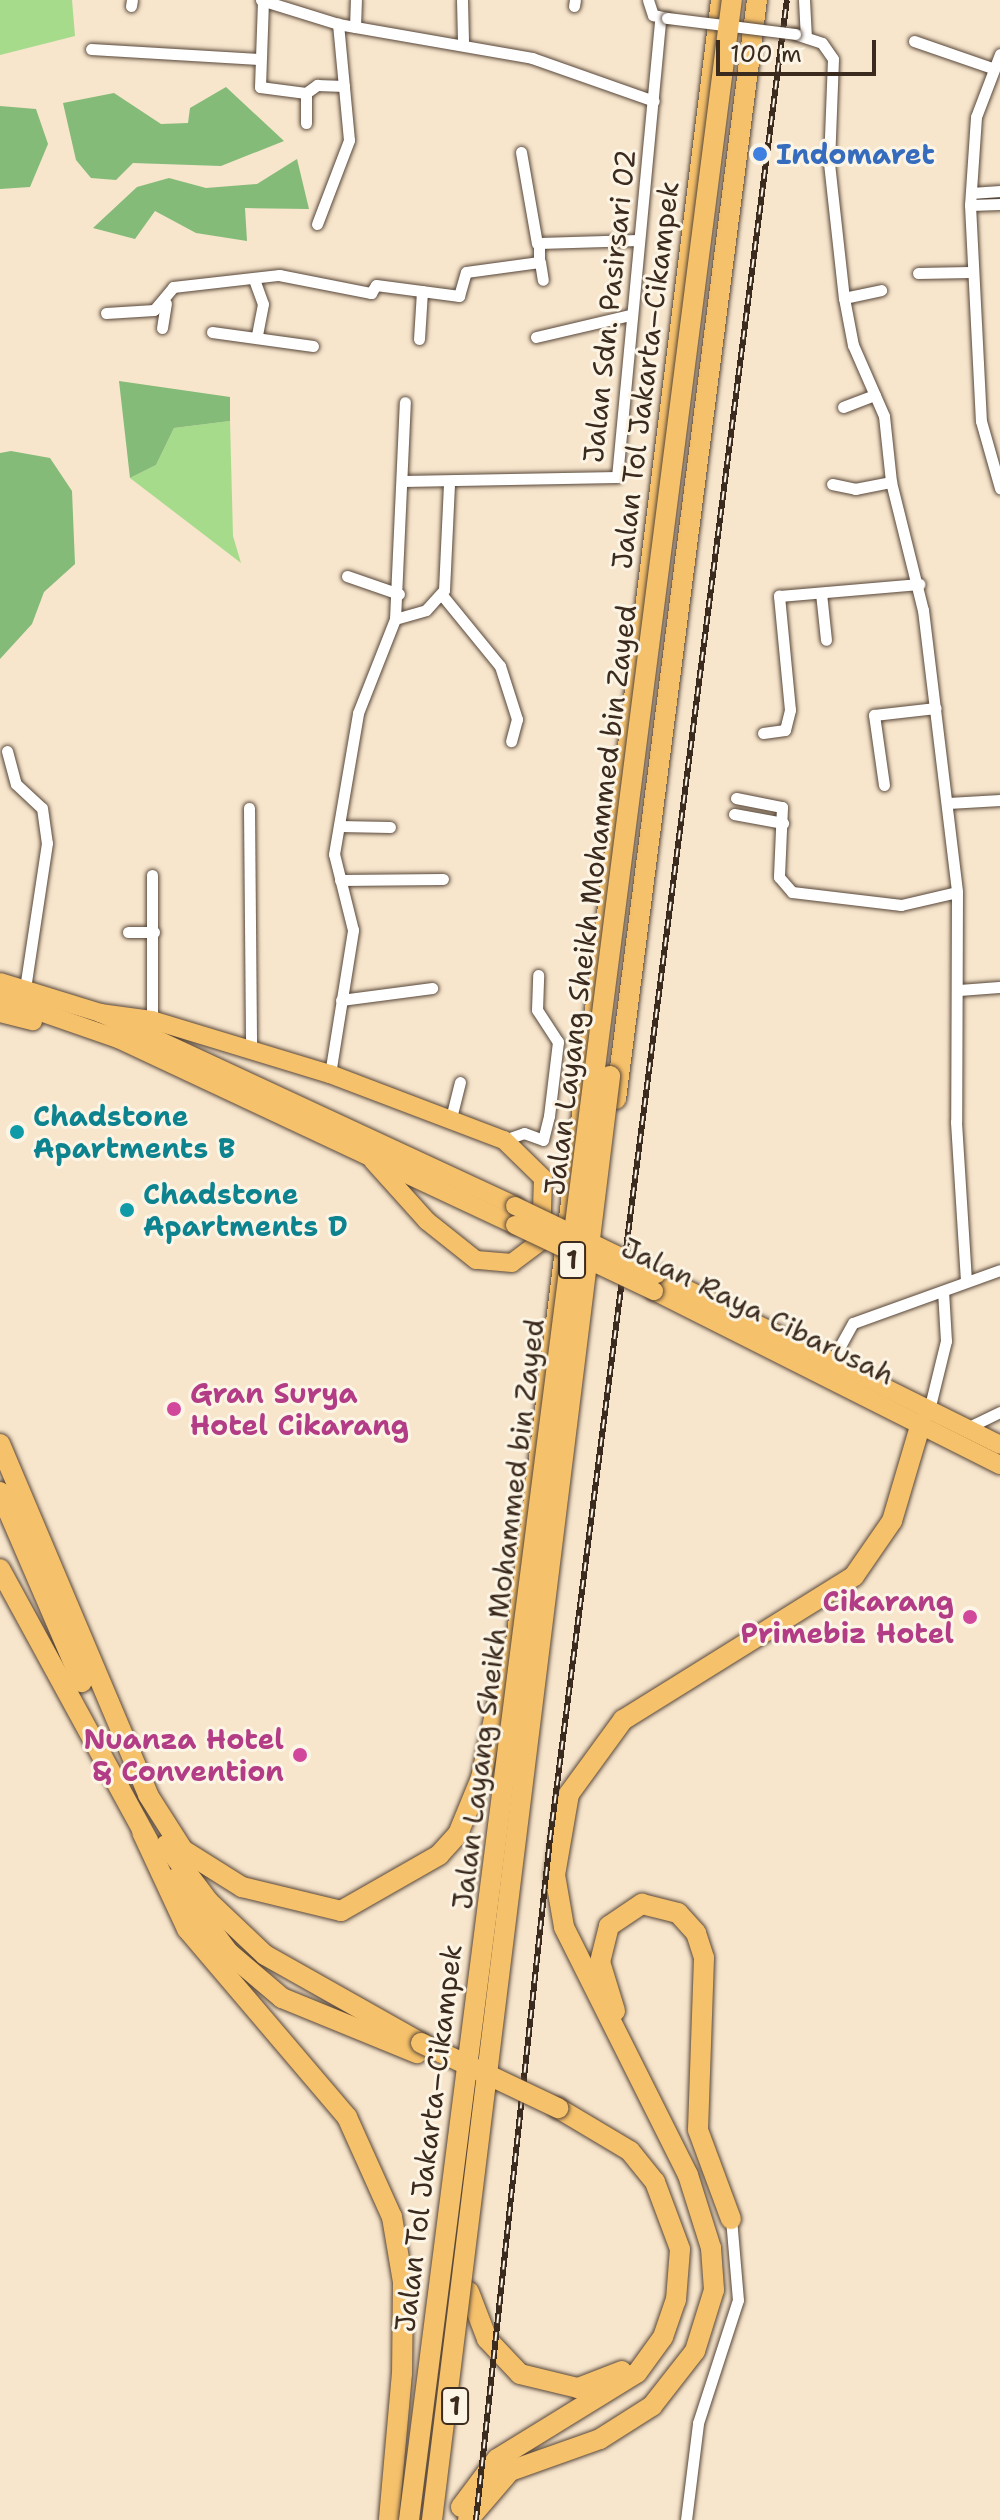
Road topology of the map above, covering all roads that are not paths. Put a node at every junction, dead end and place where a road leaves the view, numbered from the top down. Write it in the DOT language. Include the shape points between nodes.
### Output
graph roads {
  1 [pos="262,0"];
  2 [pos="356,0"];
  3 [pos="462,0"];
  4 [pos="648,0"];
  5 [pos="721,0"];
  6 [pos="732,0"];
  7 [pos="742,0"];
  8 [pos="757,0"];
  9 [pos="804,0"];
  10 [pos="664,18"];
  11 [pos="338,24"];
  12 [pos="355,27"];
  13 [pos="801,35"];
  14 [pos="463,41"];
  15 [pos="914,41"];
  16 [pos="91,49"];
  17 [pos="1000,54"];
  18 [pos="259,59"];
  19 [pos="992,68"];
  20 [pos="344,86"];
  21 [pos="306,93"];
  22 [pos="654,101"];
  23 [pos="306,123"];
  24 [pos="521,152"];
  25 [pos="1000,191"];
  26 [pos="971,199"];
  27 [pos="1000,204"];
  28 [pos="317,224"];
  29 [pos="638,240"];
  30 [pos="537,244"];
  31 [pos="540,262"];
  32 [pos="970,272"];
  33 [pos="918,273"];
  34 [pos="543,280"];
  35 [pos="255,282"];
  36 [pos="881,290"];
  37 [pos="422,291"];
  38 [pos="844,298"];
  39 [pos="166,303"];
  40 [pos="106,313"];
  41 [pos="630,315"];
  42 [pos="615,319"];
  43 [pos="162,328"];
  44 [pos="212,332"];
  45 [pos="257,336"];
  46 [pos="536,337"];
  47 [pos="419,339"];
  48 [pos="628,343"];
  49 [pos="313,346"];
  50 [pos="875,395"];
  51 [pos="405,402"];
  52 [pos="843,407"];
  53 [pos="403,481"];
  54 [pos="449,482"];
  55 [pos="891,482"];
  56 [pos="832,484"];
  57 [pos="1000,488"];
  58 [pos="347,576"];
  59 [pos="919,584"];
  60 [pos="821,593"];
  61 [pos="399,594"];
  62 [pos="442,595"];
  63 [pos="395,619"];
  64 [pos="826,640"];
  65 [pos="936,708"];
  66 [pos="763,733"];
  67 [pos="511,741"];
  68 [pos="7,751"];
  69 [pos="884,785"];
  70 [pos="736,798"];
  71 [pos="1000,800"];
  72 [pos="948,803"];
  73 [pos="249,808"];
  74 [pos="734,814"];
  75 [pos="783,823"];
  76 [pos="339,826"];
  77 [pos="390,827"];
  78 [pos="152,875"];
  79 [pos="443,879"];
  80 [pos="340,880"];
  81 [pos="957,892"];
  82 [pos="128,932"];
  83 [pos="154,932"];
  84 [pos="538,975"];
  85 [pos="0,982"];
  86 [pos="1000,987"];
  87 [pos="432,988"];
  88 [pos="25,989"];
  89 [pos="958,990"];
  90 [pos="0,991"];
  91 [pos="0,998"];
  92 [pos="341,1000"];
  93 [pos="0,1013"];
  94 [pos="100,1013"];
  95 [pos="152,1020"];
  96 [pos="251,1050"];
  97 [pos="330,1074"];
  98 [pos="460,1082"];
  99 [pos="243,1091"];
  100 [pos="276,1105"];
  101 [pos="451,1118"];
  102 [pos="504,1140"];
  103 [pos="373,1161"];
  104 [pos="515,1216"];
  105 [pos="1000,1270"];
  106 [pos="966,1280"];
  107 [pos="655,1283"];
  108 [pos="943,1291"];
  109 [pos="834,1357"];
  110 [pos="1000,1412"];
  111 [pos="925,1414"];
  112 [pos="965,1435"];
  113 [pos="0,1444"];
  114 [pos="1000,1445"];
  115 [pos="1000,1465"];
  116 [pos="0,1492"];
  117 [pos="0,1569"];
  118 [pos="511,1644"];
  119 [pos="142,1832"];
  120 [pos="420,2048"];
  121 [pos="631,2057"];
  122 [pos="556,2112"];
  123 [pos="731,2219"];
  124 [pos="469,2292"];
  125 [pos="410,2512"];
  126 [pos="389,2520"];
  127 [pos="432,2520"];
  128 [pos="441,2520"];
  129 [pos="456,2520"];
  130 [pos="468,2520"];
  131 [pos="686,2520"];
  1 -- 11 [label="street"];
  1 -- 18 [label="street"];
  2 -- 12 [label="street"];
  3 -- 14 [label="street"];
  4 -- 10 [label="street"];
  5 -- 118 [label="highway, Jalan Tol Jakarta–Cikampek / 1"];
  6 -- 125 [label="highway, Jalan Layang Sheikh Mohammed bin Zayed / 1, bridge"];
  7 -- 127 [label="highway, Jalan Layang Sheikh Mohammed bin Zayed / 1, bridge"];
  8 -- 124 [label="highway, 1"];
  9 -- 13 [label="street"];
  10 -- 13 [label="street, bridge"];
  10 -- 22 [label="street, Jalan Sdn. Pasirsari 02"];
  11 -- 12 [label="street"];
  11 -- 20 [label="street"];
  12 -- 14 [label="street"];
  13 -- 38 [label="street" via="829,50 834,65 829,163"];
  14 -- 22 [label="street"];
  15 -- 19 [label="street"];
  16 -- 18 [label="street"];
  17 -- 19 [label="street"];
  18 -- 21 [label="street" via="262,90"];
  19 -- 26 [label="street" via="976,117"];
  20 -- 21 [label="street" via="317,85"];
  20 -- 28 [label="street" via="349,140"];
  21 -- 23 [label="street"];
  22 -- 29 [label="street, Jalan Sdn. Pasirsari 02"];
  24 -- 30 [label="street"];
  25 -- 26 [label="street"];
  26 -- 27 [label="street"];
  26 -- 32 [label="street"];
  29 -- 30 [label="street"];
  29 -- 41 [label="street, Jalan Sdn. Pasirsari 02"];
  30 -- 31 [label="street"];
  31 -- 34 [label="street"];
  31 -- 37 [label="street" via="466,272 459,296"];
  32 -- 33 [label="street"];
  32 -- 57 [label="street" via="981,421"];
  35 -- 37 [label="street" via="279,275 371,293 376,285"];
  35 -- 39 [label="street" via="173,287"];
  35 -- 45 [label="street" via="263,304"];
  36 -- 38 [label="street"];
  37 -- 47 [label="street"];
  38 -- 50 [label="street" via="853,345"];
  39 -- 40 [label="street"];
  39 -- 43 [label="street"];
  41 -- 42 [label="street"];
  41 -- 48 [label="street, Jalan Sdn. Pasirsari 02"];
  42 -- 46 [label="street"];
  42 -- 48 [label="street"];
  44 -- 45 [label="street"];
  45 -- 49 [label="street"];
  48 -- 54 [label="street, Jalan Sdn. Pasirsari 02" via="615,480"];
  50 -- 52 [label="street"];
  50 -- 55 [label="street"];
  51 -- 53 [label="street"];
  53 -- 54 [label="street"];
  53 -- 61 [label="street"];
  54 -- 62 [label="street"];
  55 -- 56 [label="street" via="855,489"];
  55 -- 59 [label="street"];
  58 -- 61 [label="street"];
  59 -- 60 [label="street"];
  59 -- 65 [label="street"];
  60 -- 64 [label="street"];
  60 -- 66 [label="street" via="776,600 790,710 785,730"];
  61 -- 63 [label="street"];
  62 -- 63 [label="street" via="426,610"];
  62 -- 67 [label="street" via="500,666 517,719"];
  63 -- 76 [label="street" via="358,713"];
  65 -- 69 [label="street" via="874,715"];
  65 -- 72 [label="street"];
  68 -- 88 [label="street" via="16,784 42,808 47,843"];
  70 -- 75 [label="street" via="778,803"];
  71 -- 72 [label="street"];
  72 -- 81 [label="street"];
  73 -- 96 [label="street"];
  74 -- 75 [label="street"];
  75 -- 81 [label="street" via="779,877 792,892 901,905"];
  76 -- 77 [label="street"];
  76 -- 80 [label="street" via="334,854"];
  78 -- 83 [label="street"];
  79 -- 80 [label="street"];
  80 -- 92 [label="street" via="353,930"];
  81 -- 89 [label="street"];
  82 -- 83 [label="street"];
  83 -- 95 [label="street"];
  84 -- 102 [label="street" via="537,1010 558,1042 549,1116 543,1140 524,1133"];
  85 -- 88 [label="main road, Jalan Raya Cibarusah"];
  86 -- 89 [label="street"];
  87 -- 92 [label="street"];
  88 -- 94 [label="main road, Jalan Raya Cibarusah"];
  89 -- 106 [label="street" via="956,1122"];
  90 -- 99 [label="main road, Jalan Raya Cibarusah" via="63,1010"];
  91 -- 99 [label="main road, Jalan Raya Cibarusah" via="81,1024"];
  92 -- 97 [label="street"];
  93 -- 100 [label="main road, Jalan Raya Cibarusah"];
  94 -- 95 [label="main road"];
  94 -- 100 [label="main road, Jalan Raya Cibarusah"];
  95 -- 96 [label="main road"];
  96 -- 97 [label="main road"];
  97 -- 101 [label="main road"];
  98 -- 101 [label="street"];
  99 -- 100 [label="main road, Jalan Raya Cibarusah"];
  100 -- 103 [label="main road, Jalan Raya Cibarusah"];
  100 -- 104 [label="main road, Jalan Raya Cibarusah"];
  101 -- 102 [label="main road"];
  102 -- 103 [label="main road" via="535,1164 547,1196 537,1248 503,1265 462,1250"];
  103 -- 104 [label="main road, Jalan Raya Cibarusah"];
  104 -- 107 [label="main road, Jalan Raya Cibarusah, bridge"];
  105 -- 106 [label="street"];
  106 -- 108 [label="street"];
  107 -- 109 [label="main road, Jalan Raya Cibarusah"];
  107 -- 111 [label="main road, Jalan Raya Cibarusah"];
  108 -- 109 [label="street" via="853,1323"];
  108 -- 111 [label="street" via="946,1341"];
  109 -- 111 [label="main road, Jalan Raya Cibarusah"];
  110 -- 112 [label="street"];
  111 -- 112 [label="main road, Jalan Raya Cibarusah"];
  111 -- 121 [label="highway" via="892,1521 861,1570 623,1720 569,1794 555,1875 560,1913 581,1970"];
  112 -- 114 [label="main road, Jalan Raya Cibarusah"];
  112 -- 115 [label="main road, Jalan Raya Cibarusah"];
  113 -- 118 [label="highway" via="148,1795 183,1850 242,1887 341,1911 439,1855 458,1834 481,1778"];
  116 -- 120 [label="highway" via="105,1730 183,1871 265,1955"];
  117 -- 119 [label="highway"];
  118 -- 125 [label="highway, Jalan Tol Jakarta–Cikampek / 1" via="512,1685"];
  119 -- 120 [label="highway" via="229,1953 282,1998"];
  119 -- 126 [label="highway" via="187,1929 347,2117 392,2217 403,2282 403,2358"];
  120 -- 122 [label="highway, bridge"];
  121 -- 123 [label="highway" via="603,1976 601,1944 619,1914 657,1905 678,1913 701,1943 698,2130"];
  121 -- 130 [label="highway" via="688,2175 711,2248 714,2290 705,2330 652,2406 600,2439 510,2471"];
  122 -- 124 [label="highway" via="613,2151 656,2205 670,2259 656,2327 634,2360 607,2380 578,2388 539,2383 502,2361"];
  122 -- 129 [label="highway" via="622,2145 655,2182 680,2249 676,2300 663,2337 637,2373 497,2459"];
  123 -- 131 [label="street" via="738,2300 698,2423"];
  124 -- 128 [label="highway, 1"];
}
